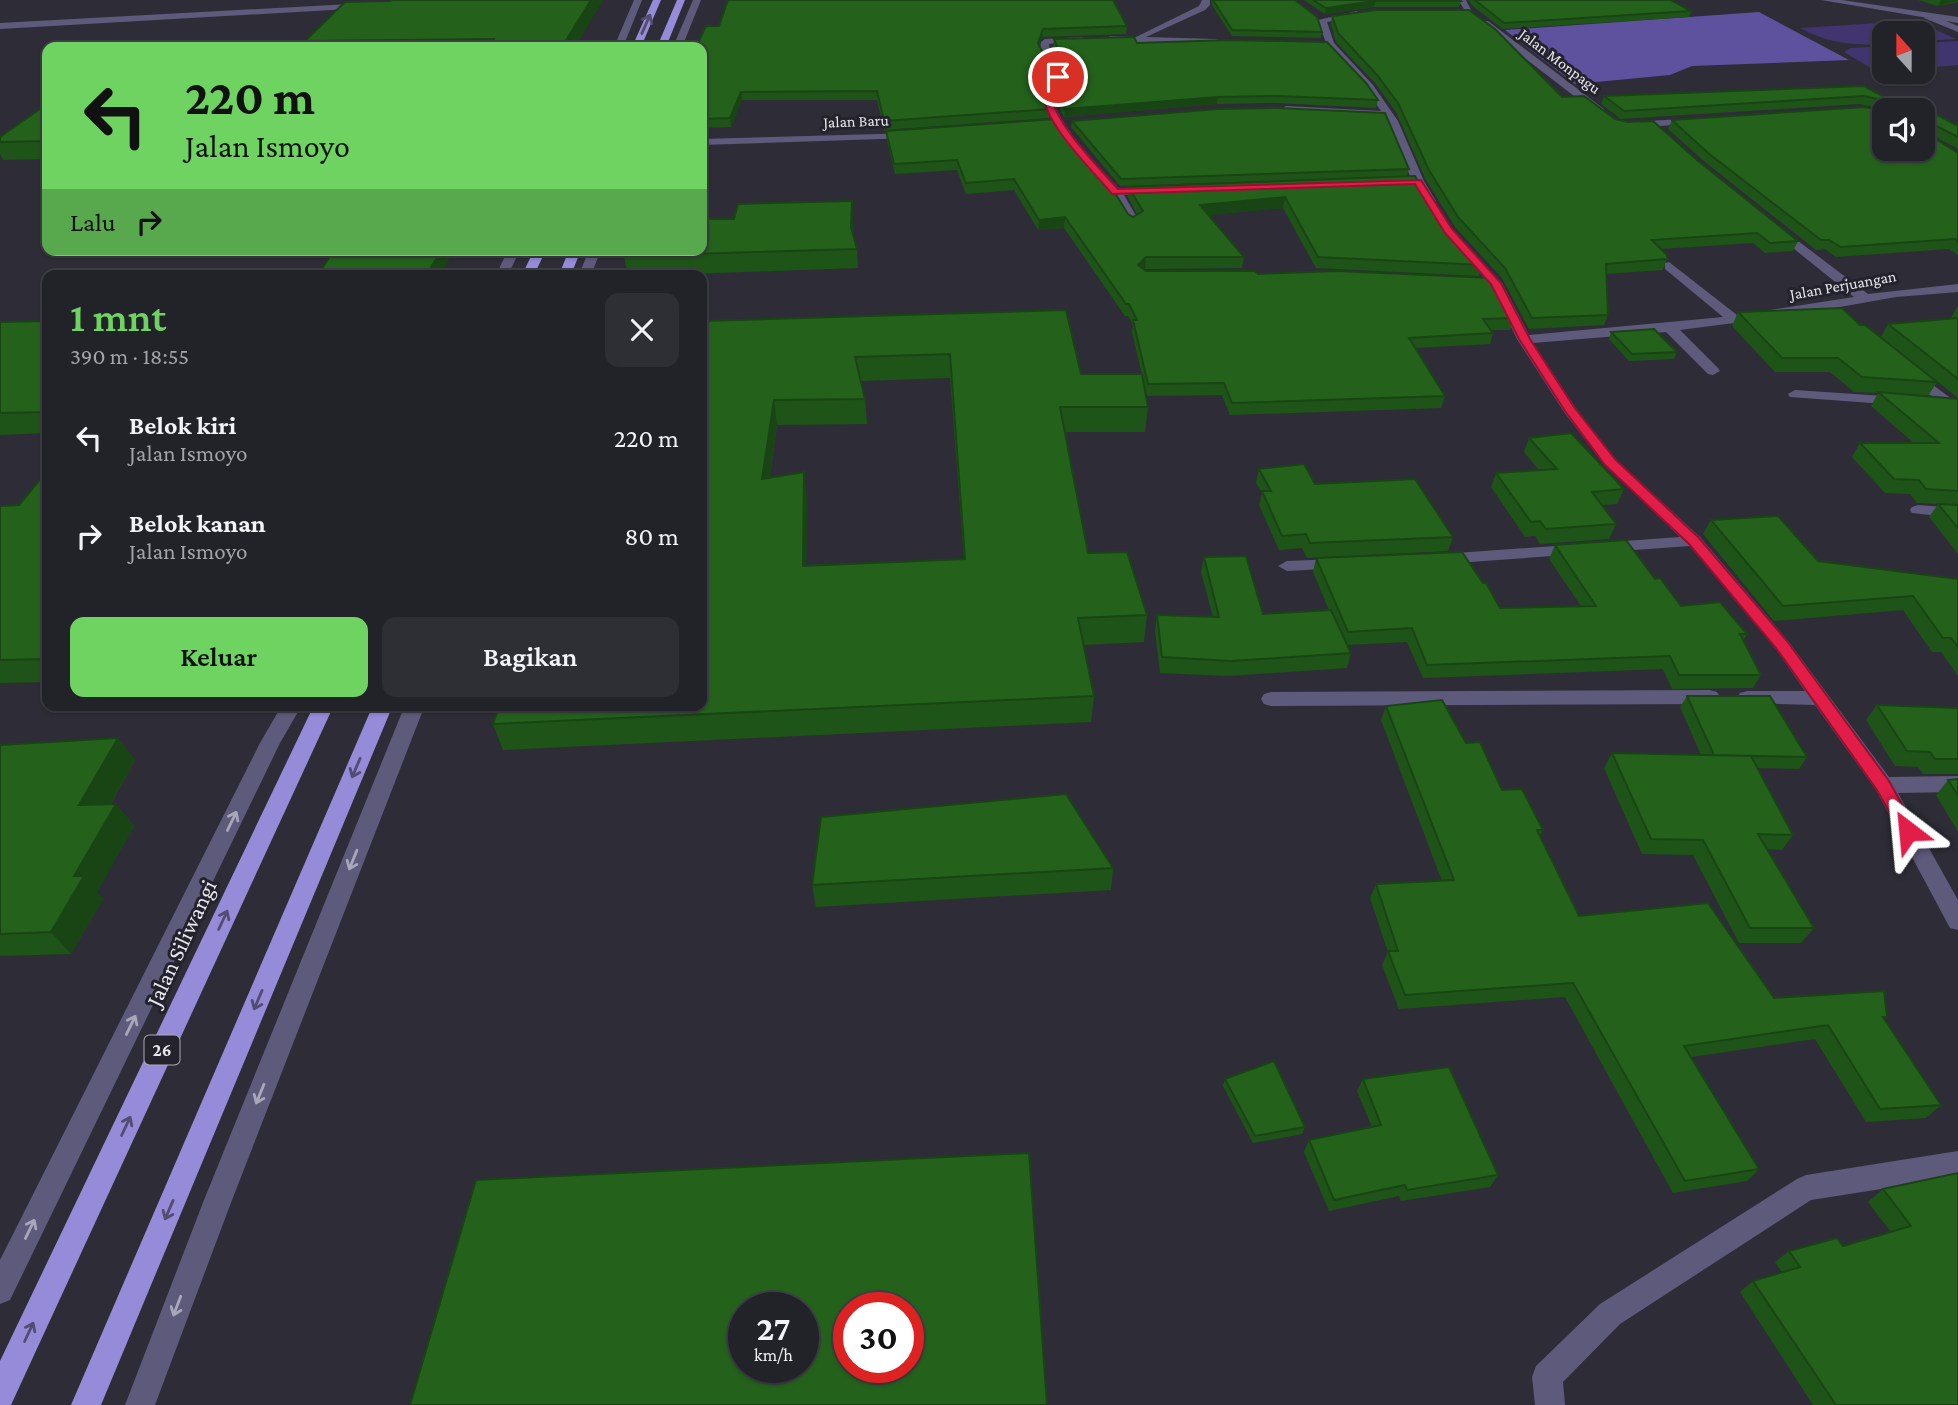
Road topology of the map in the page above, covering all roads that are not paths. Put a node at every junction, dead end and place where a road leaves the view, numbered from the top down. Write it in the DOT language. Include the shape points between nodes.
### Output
graph roads {
  1 [pos="638,0"];
  2 [pos="657,0"];
  3 [pos="681,0"];
  4 [pos="697,0"];
  5 [pos="1206,0"];
  6 [pos="1825,0"];
  7 [pos="373,5"];
  8 [pos="1466,6"];
  9 [pos="1429,12"];
  10 [pos="1374,13"];
  11 [pos="1927,16"];
  12 [pos="1958,20"];
  13 [pos="0,26"];
  14 [pos="1958,29"];
  15 [pos="1136,39"];
  16 [pos="620,42"];
  17 [pos="638,42"];
  18 [pos="663,42"];
  19 [pos="679,42"];
  20 [pos="1233,42"];
  21 [pos="1276,108"];
  22 [pos="1389,114"];
  23 [pos="1606,116"];
  24 [pos="1709,120"];
  25 [pos="1072,123"];
  26 [pos="1058,124"];
  27 [pos="1653,124"];
  28 [pos="1045,125"];
  29 [pos="1624,126"];
  30 [pos="923,134"];
  31 [pos="1670,139"];
  32 [pos="707,142"];
  33 [pos="1171,190"];
  34 [pos="1116,192"];
  35 [pos="1436,211"];
  36 [pos="1132,221"];
  37 [pos="1772,225"];
  38 [pos="1456,240"];
  39 [pos="1669,266"];
  40 [pos="1471,282"];
  41 [pos="1496,283"];
  42 [pos="1958,288"];
  43 [pos="1864,298"];
  44 [pos="1829,305"];
  45 [pos="1735,320"];
  46 [pos="1850,322"];
  47 [pos="1671,328"];
  48 [pos="1524,339"];
  49 [pos="1900,363"];
  50 [pos="1713,371"];
  51 [pos="1795,394"];
  52 [pos="1954,406"];
  53 [pos="1918,510"];
  54 [pos="1958,513"];
  55 [pos="1694,541"];
  56 [pos="1431,560"];
  57 [pos="1352,564"];
  58 [pos="1287,566"];
  59 [pos="1820,698"];
  60 [pos="1271,699"];
  61 [pos="289,711"];
  62 [pos="321,711"];
  63 [pos="380,711"];
  64 [pos="413,711"];
  65 [pos="1958,784"];
  66 [pos="1883,785"];
  67 [pos="1958,921"];
  68 [pos="1958,1164"];
  69 [pos="0,1290"];
  70 [pos="0,1394"];
  71 [pos="86,1405"];
  72 [pos="140,1405"];
  73 [pos="1550,1405"];
  1 -- 16 [label="street"];
  17 -- 2 [label="highway, one-way"];
  3 -- 18 [label="highway"];
  4 -- 19 [label="street"];
  5 -- 15 [label="street" via="1202,8"];
  6 -- 11 [label="street"];
  7 -- 13 [label="street"];
  8 -- 9 [label="street"];
  8 -- 23 [label="street, Jalan Monpagu"];
  10 -- 22 [label="street" via="1317,17 1324,44 1370,87"];
  11 -- 12 [label="street"];
  11 -- 14 [label="street"];
  15 -- 20 [label="street"];
  15 -- 26 [label="street" via="1045,42 1058,77 1048,99"];
  21 -- 22 [label="street"];
  22 -- 35 [label="street" via="1411,182"];
  24 -- 27 [label="street"];
  25 -- 26 [label="street"];
  26 -- 28 [label="street"];
  26 -- 34 [label="street"];
  27 -- 29 [label="street"];
  27 -- 31 [label="street"];
  30 -- 32 [label="street, Jalan Baru"];
  33 -- 34 [label="street"];
  34 -- 36 [label="street"];
  37 -- 43 [label="street"];
  38 -- 41 [label="street"];
  39 -- 45 [label="street"];
  40 -- 41 [label="street"];
  41 -- 48 [label="street"];
  42 -- 43 [label="street, Jalan Perjuangan"];
  43 -- 44 [label="street, Jalan Perjuangan"];
  44 -- 45 [label="street, Jalan Perjuangan"];
  44 -- 46 [label="street"];
  45 -- 47 [label="street, Jalan Perjuangan"];
  47 -- 48 [label="street, Jalan Perjuangan"];
  47 -- 50 [label="street"];
  48 -- 55 [label="street" via="1610,462"];
  49 -- 52 [label="street"];
  51 -- 52 [label="street"];
  53 -- 54 [label="street"];
  55 -- 56 [label="street"];
  55 -- 59 [label="street" via="1782,645"];
  57 -- 58 [label="street"];
  59 -- 60 [label="street"];
  59 -- 66 [label="street"];
  69 -- 61 [label="street, one-way"];
  70 -- 62 [label="highway, Jalan Siliwangi / 26, one-way"];
  63 -- 71 [label="highway, one-way"];
  64 -- 72 [label="street, one-way"];
  65 -- 66 [label="street"];
  66 -- 67 [label="street"];
  68 -- 73 [label="street" via="1806,1188 1610,1314 1547,1377"];
}
